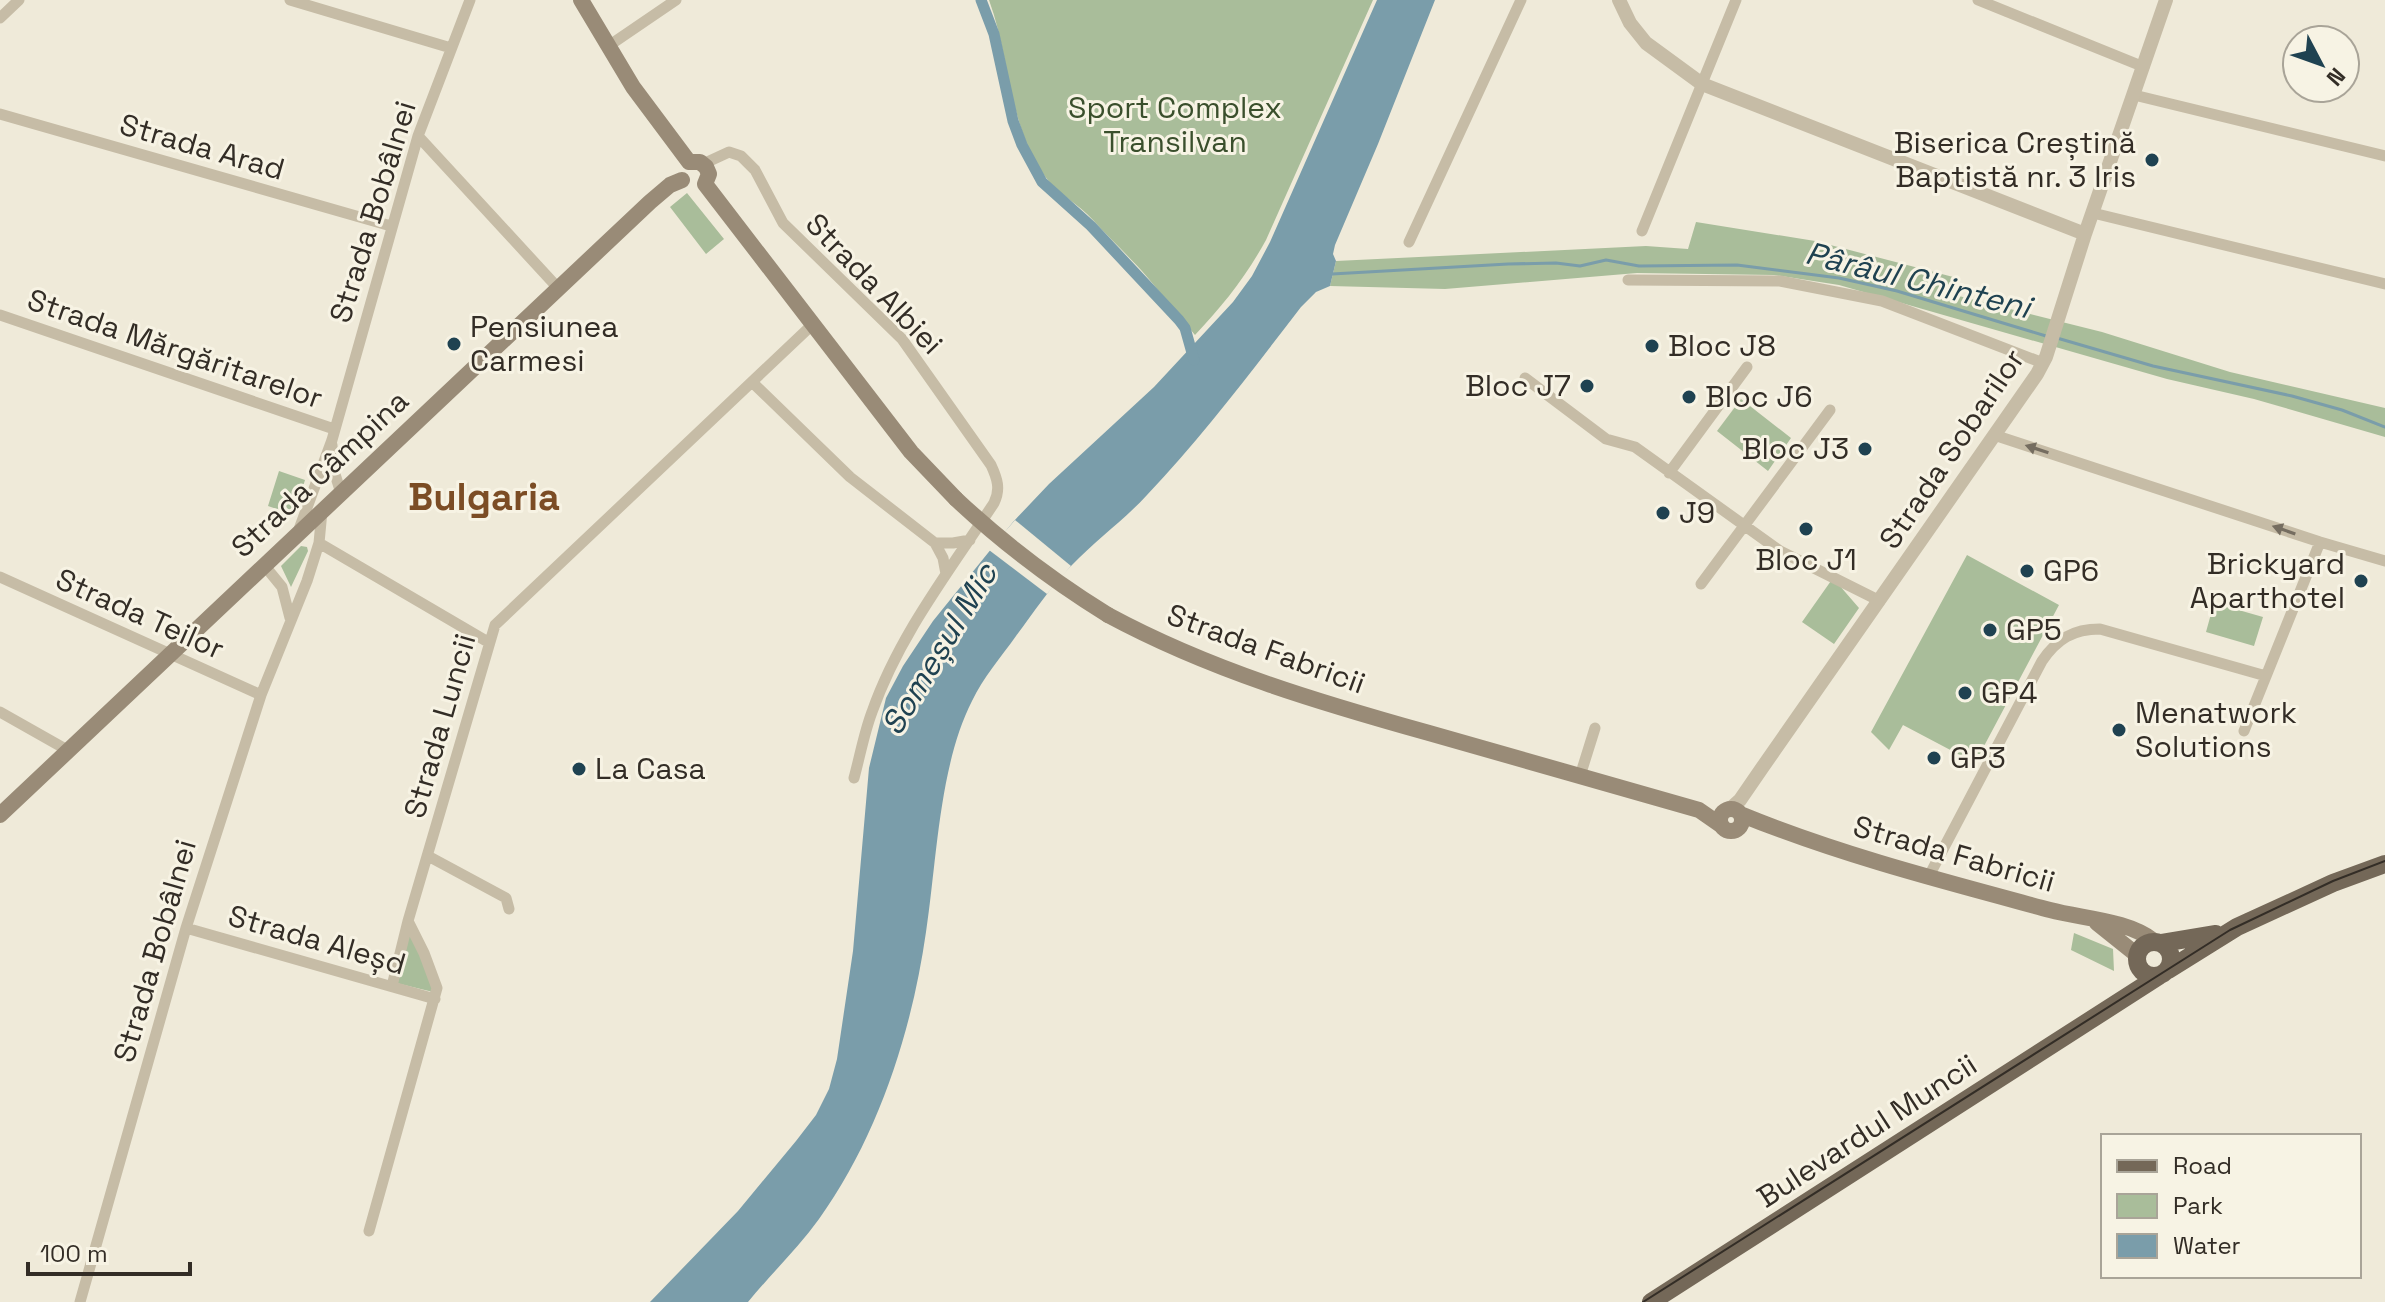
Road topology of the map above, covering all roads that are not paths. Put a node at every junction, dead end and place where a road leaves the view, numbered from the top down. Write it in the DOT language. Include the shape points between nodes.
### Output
graph roads {
  1 [pos="19,0"];
  2 [pos="290,0"];
  3 [pos="470,0"];
  4 [pos="581,0"];
  5 [pos="676,0"];
  6 [pos="1521,0"];
  7 [pos="1619,0"];
  8 [pos="1736,0"];
  9 [pos="1978,0"];
  10 [pos="2166,0"];
  11 [pos="0,18"];
  12 [pos="607,47"];
  13 [pos="451,48"];
  14 [pos="2144,67"];
  15 [pos="1702,84"];
  16 [pos="2134,95"];
  17 [pos="0,114"];
  18 [pos="418,136"];
  19 [pos="2385,156"];
  20 [pos="696,163"];
  21 [pos="682,180"];
  22 [pos="705,184"];
  23 [pos="2093,213"];
  24 [pos="391,226"];
  25 [pos="1642,231"];
  26 [pos="2085,234"];
  27 [pos="1409,242"];
  28 [pos="1628,280"];
  29 [pos="2385,284"];
  30 [pos="558,288"];
  31 [pos="0,315"];
  32 [pos="813,324"];
  33 [pos="2046,357"];
  34 [pos="1747,367"];
  35 [pos="1525,378"];
  36 [pos="752,382"];
  37 [pos="1830,410"];
  38 [pos="333,435"];
  39 [pos="1994,435"];
  40 [pos="1669,473"];
  41 [pos="341,493"];
  42 [pos="322,511"];
  43 [pos="1744,526"];
  44 [pos="297,534"];
  45 [pos="970,539"];
  46 [pos="2320,542"];
  47 [pos="319,543"];
  48 [pos="935,543"];
  49 [pos="2385,561"];
  50 [pos="264,565"];
  51 [pos="946,574"];
  52 [pos="0,577"];
  53 [pos="1701,584"];
  54 [pos="1880,601"];
  55 [pos="290,618"];
  56 [pos="488,642"];
  57 [pos="170,653"];
  58 [pos="2266,676"];
  59 [pos="261,695"];
  60 [pos="0,712"];
  61 [pos="1595,728"];
  62 [pos="2244,731"];
  63 [pos="69,751"];
  64 [pos="1580,776"];
  65 [pos="854,778"];
  66 [pos="1733,814"];
  67 [pos="0,815"];
  68 [pos="428,856"];
  69 [pos="2385,864"];
  70 [pos="1929,876"];
  71 [pos="509,909"];
  72 [pos="408,921"];
  73 [pos="2096,922"];
  74 [pos="186,928"];
  75 [pos="2230,931"];
  76 [pos="2158,942"];
  77 [pos="2137,958"];
  78 [pos="2164,973"];
  79 [pos="392,986"];
  80 [pos="435,999"];
  81 [pos="2112,1006"];
  82 [pos="369,1231"];
  83 [pos="80,1302"];
  84 [pos="1651,1302"];
  1 -- 11 [label="street"];
  2 -- 13 [label="street"];
  3 -- 13 [label="street, Strada Bobâlnei"];
  4 -- 12 [label="main road"];
  5 -- 12 [label="street"];
  6 -- 27 [label="street"];
  7 -- 15 [label="street" via="1646,43"];
  8 -- 15 [label="street"];
  9 -- 14 [label="street"];
  10 -- 14 [label="street, Strada Sobarilor"];
  12 -- 20 [label="main road"];
  13 -- 18 [label="street, Strada Bobâlnei"];
  14 -- 16 [label="street, Strada Sobarilor"];
  15 -- 25 [label="street"];
  15 -- 26 [label="street"];
  16 -- 19 [label="street"];
  16 -- 23 [label="street, Strada Sobarilor"];
  17 -- 24 [label="street, Strada Arad"];
  18 -- 24 [label="street, Strada Bobâlnei"];
  18 -- 30 [label="street"];
  20 -- 21 [label="main road" via="683,168"];
  20 -- 22 [label="main road" via="709,174"];
  20 -- 45 [label="street, Strada Albiei" via="729,152 747,160 783,223 902,339 923,367 997,477 997,496"];
  21 -- 22 [label="main road" via="694,188"];
  21 -- 30 [label="main road, Strada Câmpina" via="662,191"];
  22 -- 32 [label="main road, Strada Fabricii"];
  23 -- 26 [label="street, Strada Sobarilor"];
  23 -- 29 [label="street"];
  24 -- 38 [label="street, Strada Bobâlnei"];
  26 -- 33 [label="street, Strada Sobarilor"];
  28 -- 33 [label="street" via="1780,281 1882,301"];
  30 -- 41 [label="main road, Strada Câmpina"];
  31 -- 38 [label="street, Strada Mărgăritarelor"];
  32 -- 36 [label="street, Strada Luncii"];
  32 -- 64 [label="main road, Strada Fabricii, bridge" via="911,452 956,499 1063,588 1157,642 1252,679"];
  33 -- 39 [label="street, Strada Sobarilor"];
  34 -- 40 [label="street"];
  35 -- 40 [label="street" via="1606,439 1635,447"];
  36 -- 48 [label="street" via="840,469"];
  36 -- 56 [label="street, Strada Luncii" via="500,618"];
  37 -- 43 [label="street"];
  38 -- 41 [label="street, Strada Bobâlnei" via="333,468"];
  38 -- 44 [label="street, Strada Bobâlnei"];
  46 -- 39 [label="street, one-way"];
  39 -- 54 [label="street, Strada Sobarilor"];
  40 -- 43 [label="street"];
  41 -- 42 [label="main road, Strada Câmpina"];
  42 -- 44 [label="main road, Strada Câmpina"];
  42 -- 47 [label="street, Strada Bobâlnei"];
  43 -- 53 [label="street"];
  43 -- 54 [label="street" via="1780,551"];
  44 -- 50 [label="main road, Strada Câmpina"];
  45 -- 48 [label="street"];
  45 -- 51 [label="street, Strada Albiei"];
  46 -- 49 [label="street"];
  46 -- 58 [label="street"];
  47 -- 55 [label="street, Strada Bobâlnei"];
  47 -- 56 [label="street"];
  48 -- 51 [label="street"];
  50 -- 55 [label="street" via="282,587"];
  50 -- 57 [label="main road, Strada Câmpina"];
  51 -- 65 [label="street, Strada Albiei" via="880,692"];
  52 -- 57 [label="street, Strada Teilor"];
  54 -- 66 [label="street, Strada Sobarilor"];
  55 -- 59 [label="street, Strada Bobâlnei"];
  56 -- 68 [label="street, Strada Luncii"];
  57 -- 59 [label="street, Strada Teilor"];
  57 -- 63 [label="main road, Strada Câmpina"];
  58 -- 62 [label="street"];
  58 -- 70 [label="street" via="2100,629 2064,637 2042,661"];
  59 -- 74 [label="street, Strada Bobâlnei"];
  60 -- 63 [label="street"];
  61 -- 64 [label="street"];
  63 -- 67 [label="main road, Strada Câmpina"];
  64 -- 66 [label="main road, Strada Fabricii" via="1703,811"];
  66 -- 70 [label="main road, Strada Fabricii"];
  68 -- 71 [label="street" via="506,898"];
  68 -- 72 [label="street, Strada Luncii"];
  69 -- 75 [label="main road, Bulevardul Muncii"];
  70 -- 73 [label="main road, Strada Fabricii"];
  72 -- 79 [label="street, Strada Luncii"];
  72 -- 80 [label="street" via="435,979"];
  73 -- 76 [label="main road, Strada Fabricii" via="2120,924"];
  73 -- 77 [label="main road, Strada Fabricii"];
  74 -- 79 [label="street, Strada Aleșd"];
  74 -- 83 [label="street, Strada Bobâlnei"];
  75 -- 76 [label="main road, Bulevardul Muncii"];
  75 -- 78 [label="main road, Bulevardul Muncii"];
  76 -- 77 [label="main road" via="2145,944"];
  76 -- 78 [label="main road" via="2171,954"];
  77 -- 78 [label="main road" via="2147,975"];
  77 -- 81 [label="main road, Bulevardul Muncii"];
  78 -- 81 [label="main road, Bulevardul Muncii"];
  79 -- 80 [label="street, Strada Aleșd"];
  80 -- 82 [label="street"];
  81 -- 84 [label="main road, Bulevardul Muncii"];
}
